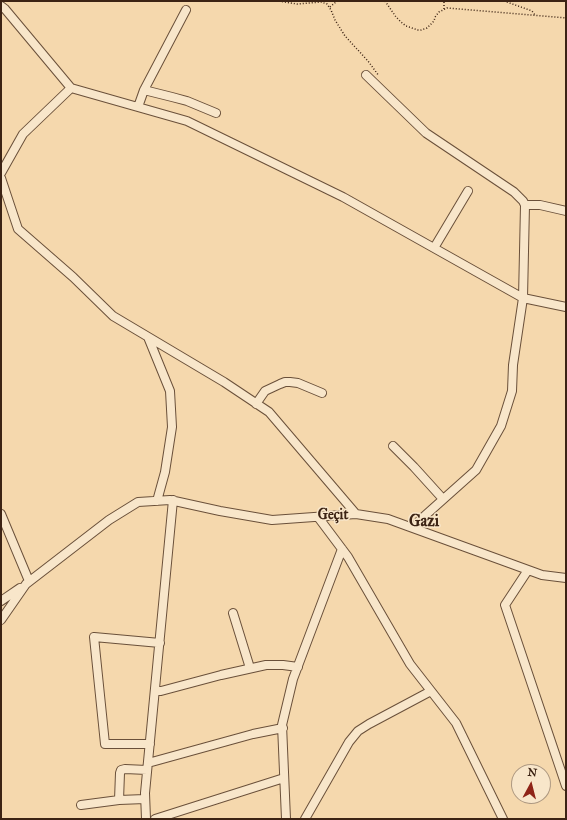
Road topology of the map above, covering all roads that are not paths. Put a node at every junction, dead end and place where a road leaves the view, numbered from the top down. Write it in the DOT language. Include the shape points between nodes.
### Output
graph roads {
  1 [pos="1,6"];
  2 [pos="186,10"];
  3 [pos="366,75"];
  4 [pos="71,88"];
  5 [pos="144,90"];
  6 [pos="138,107"];
  7 [pos="216,113"];
  8 [pos="1,173"];
  9 [pos="1,178"];
  10 [pos="468,191"];
  11 [pos="525,205"];
  12 [pos="566,211"];
  13 [pos="434,248"];
  14 [pos="523,298"];
  15 [pos="566,307"];
  16 [pos="148,337"];
  17 [pos="322,393"];
  18 [pos="256,404"];
  19 [pos="393,446"];
  20 [pos="443,499"];
  21 [pos="157,500"];
  22 [pos="173,500"];
  23 [pos="1,514"];
  24 [pos="356,514"];
  25 [pos="318,517"];
  26 [pos="414,528"];
  27 [pos="342,549"];
  28 [pos="528,570"];
  29 [pos="566,578"];
  30 [pos="27,582"];
  31 [pos="1,601"];
  32 [pos="232,613"];
  33 [pos="2,618"];
  34 [pos="160,642"];
  35 [pos="298,667"];
  36 [pos="250,668"];
  37 [pos="431,690"];
  38 [pos="155,691"];
  39 [pos="282,728"];
  40 [pos="150,744"];
  41 [pos="148,767"];
  42 [pos="284,778"];
  43 [pos="566,786"];
  44 [pos="145,799"];
  45 [pos="119,800"];
  46 [pos="81,805"];
  47 [pos="146,819"];
  48 [pos="155,819"];
  49 [pos="286,819"];
  50 [pos="305,819"];
  51 [pos="503,819"];
  1 -- 4 [label="street"];
  2 -- 5 [label="street"];
  3 -- 11 [label="street" via="426,133 514,192"];
  4 -- 6 [label="street"];
  4 -- 8 [label="street" via="23,134"];
  5 -- 6 [label="street"];
  5 -- 7 [label="street" via="187,101"];
  6 -- 13 [label="street" via="187,121 343,197"];
  9 -- 16 [label="street" via="18,229 113,316"];
  10 -- 13 [label="street"];
  11 -- 12 [label="street" via="540,205"];
  11 -- 14 [label="street"];
  13 -- 14 [label="street"];
  14 -- 15 [label="street"];
  14 -- 20 [label="street" via="513,365 512,391 501,426 476,470"];
  16 -- 18 [label="street"];
  16 -- 21 [label="street" via="170,391 172,427 165,472"];
  17 -- 18 [label="street" via="298,383 285,382 265,391"];
  18 -- 24 [label="street" via="268,412"];
  19 -- 20 [label="street"];
  20 -- 26 [label="street"];
  21 -- 22 [label="street"];
  21 -- 30 [label="street" via="138,502 109,520"];
  22 -- 25 [label="street" via="272,520"];
  22 -- 34 [label="street"];
  23 -- 30 [label="street"];
  24 -- 25 [label="street"];
  24 -- 26 [label="street" via="388,519"];
  25 -- 27 [label="street"];
  26 -- 28 [label="street"];
  27 -- 35 [label="street"];
  27 -- 37 [label="street" via="410,664"];
  28 -- 29 [label="street" via="542,575"];
  28 -- 43 [label="street" via="505,605"];
  30 -- 31 [label="street"];
  30 -- 33 [label="street"];
  32 -- 36 [label="street"];
  34 -- 38 [label="street"];
  34 -- 40 [label="street" via="94,637 105,744"];
  35 -- 36 [label="street" via="266,665"];
  35 -- 39 [label="street"];
  36 -- 38 [label="street"];
  37 -- 50 [label="street" via="358,731 349,742"];
  37 -- 51 [label="street" via="456,723"];
  38 -- 40 [label="street"];
  39 -- 41 [label="street" via="253,734"];
  39 -- 42 [label="street"];
  40 -- 41 [label="street"];
  41 -- 44 [label="street"];
  41 -- 45 [label="street" via="121,770"];
  42 -- 48 [label="street"];
  42 -- 49 [label="street"];
  44 -- 45 [label="street"];
  44 -- 47 [label="street"];
  45 -- 46 [label="street"];
}
